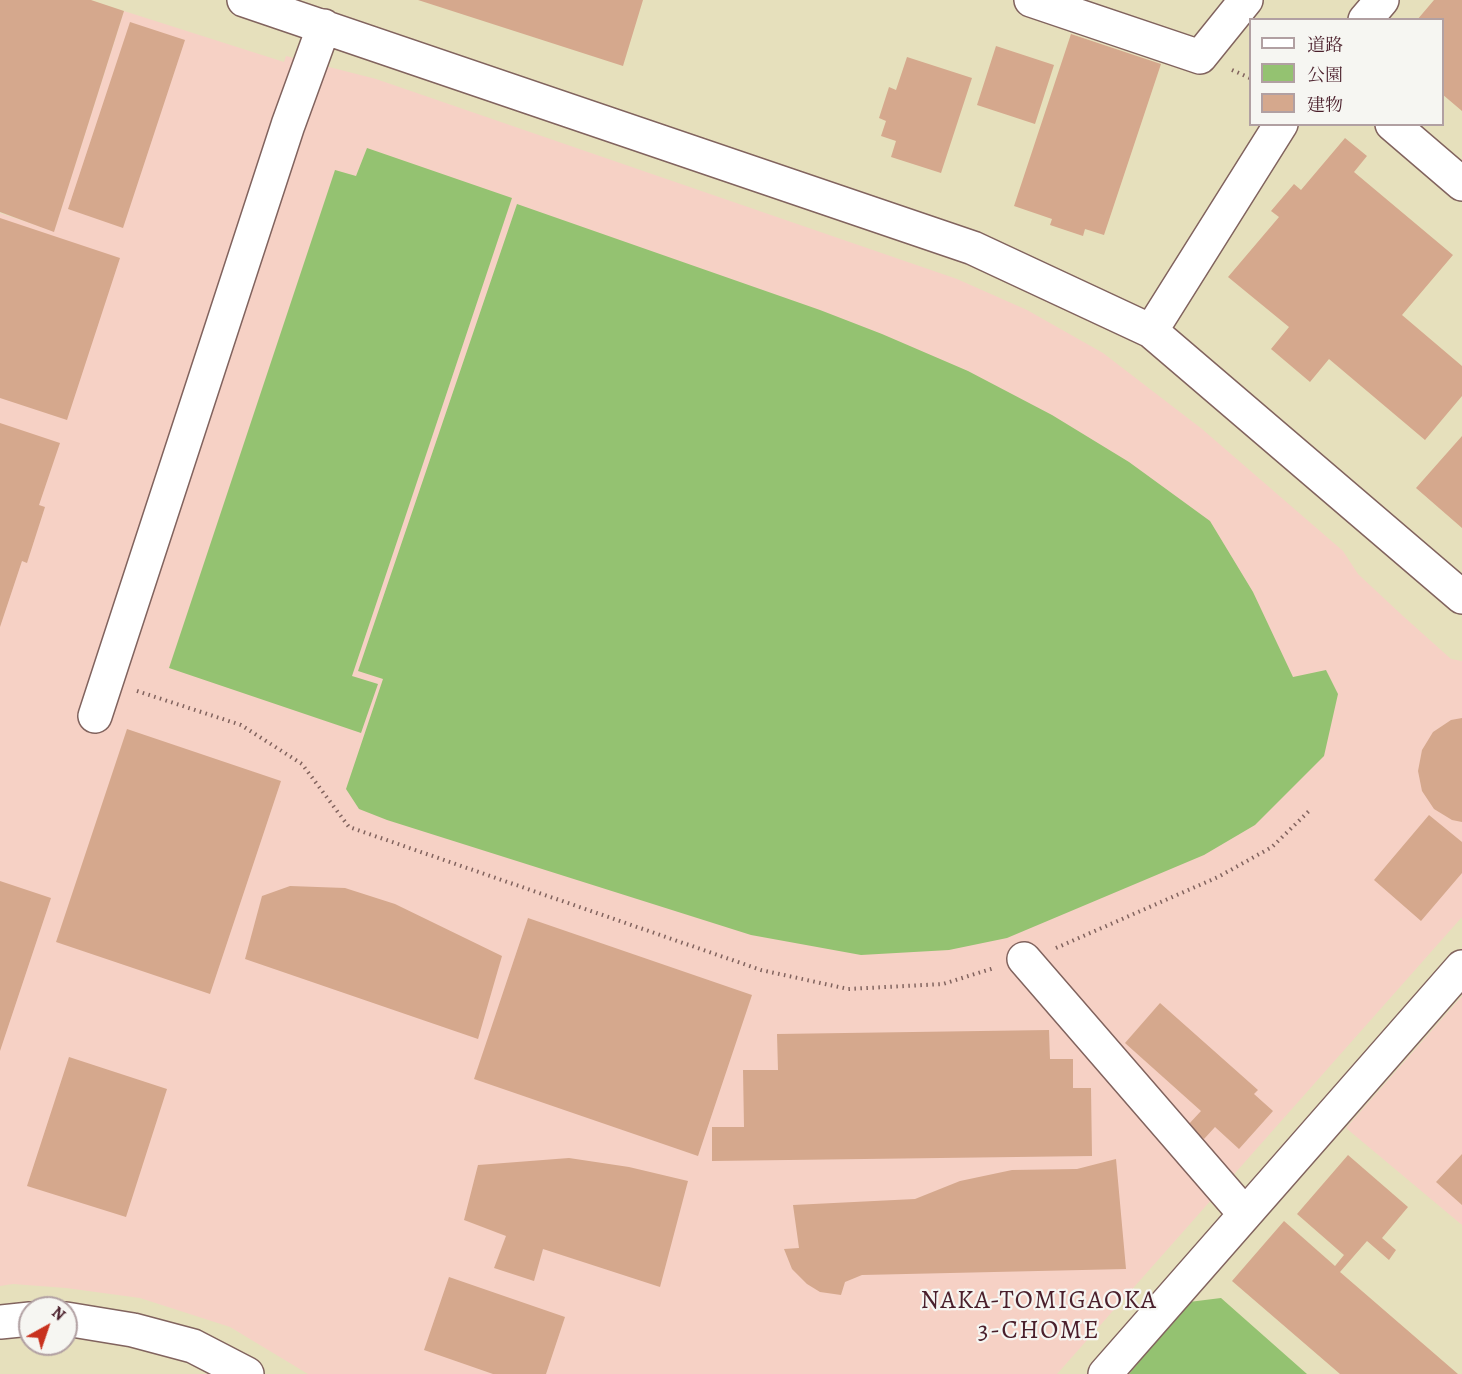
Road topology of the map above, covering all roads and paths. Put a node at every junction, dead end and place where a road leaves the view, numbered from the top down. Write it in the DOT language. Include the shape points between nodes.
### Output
graph roads {
  1 [pos="244,0"];
  2 [pos="1030,0"];
  3 [pos="1246,0"];
  4 [pos="1382,0"];
  5 [pos="1367,18"];
  6 [pos="324,26"];
  7 [pos="1280,126"];
  8 [pos="1394,126"];
  9 [pos="1462,184"];
  10 [pos="1151,331"];
  11 [pos="1462,597"];
  12 [pos="106,681"];
  13 [pos="95,716"];
  14 [pos="1309,811"];
  15 [pos="1024,959"];
  16 [pos="1462,967"];
  17 [pos="1244,1213"];
  18 [pos="18,1320"];
  19 [pos="78,1321"];
  20 [pos="0,1322"];
  21 [pos="247,1374"];
  22 [pos="1105,1374"];
  1 -- 6 [label="street"];
  2 -- 3 [label="street" via="1200,57"];
  4 -- 5 [label="street"];
  6 -- 10 [label="street" via="973,248"];
  6 -- 12 [label="street"];
  7 -- 10 [label="street"];
  8 -- 9 [label="street"];
  10 -- 11 [label="street"];
  12 -- 13 [label="street"];
  12 -- 15 [label="path" via="241,725 302,764 349,827 761,970 848,989 943,984"];
  14 -- 15 [label="path" via="1272,848 1218,878"];
  15 -- 17 [label="street"];
  16 -- 17 [label="street"];
  17 -- 22 [label="street"];
  18 -- 20 [label="street"];
  19 -- 21 [label="street" via="193,1346"];
}
